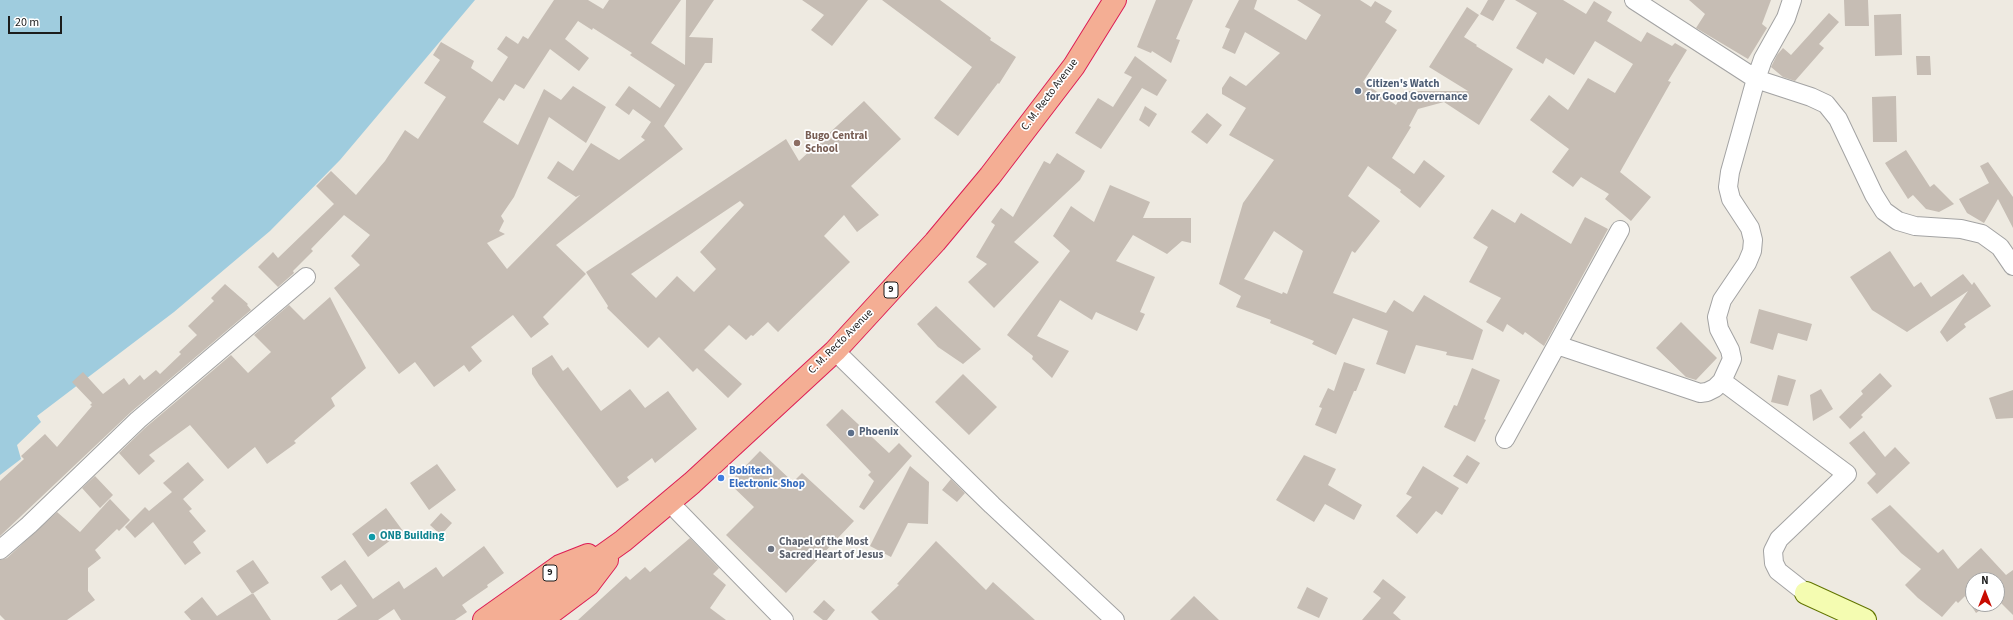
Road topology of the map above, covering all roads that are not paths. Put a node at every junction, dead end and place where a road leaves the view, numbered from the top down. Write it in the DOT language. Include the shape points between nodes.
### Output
graph roads {
  1 [pos="1115,0"];
  2 [pos="1634,0"];
  3 [pos="1792,0"];
  4 [pos="1756,79"];
  5 [pos="1620,230"];
  6 [pos="2013,266"];
  7 [pos="306,277"];
  8 [pos="1557,345"];
  9 [pos="836,351"];
  10 [pos="1722,381"];
  11 [pos="1506,439"];
  12 [pos="669,502"];
  13 [pos="623,541"];
  14 [pos="0,550"];
  15 [pos="1806,593"];
  16 [pos="484,620"];
  17 [pos="512,620"];
  18 [pos="541,620"];
  19 [pos="784,620"];
  20 [pos="1116,620"];
  21 [pos="1866,620"];
  1 -- 9 [label="highway, C. M. Recto Avenue / 9" via="1074,66 1047,98 990,176 935,242"];
  2 -- 4 [label="street"];
  3 -- 4 [label="street" via="1786,18 1763,59"];
  4 -- 6 [label="street" via="1826,104 1838,119 1874,195 1884,211 1893,218 1916,226 1962,229 1982,234 2000,247"];
  4 -- 10 [label="street" via="1728,187 1731,199 1750,228 1753,240 1747,263 1722,300 1717,317 1719,329 1732,359"];
  5 -- 8 [label="street"];
  7 -- 14 [label="street" via="138,420"];
  8 -- 10 [label="street" via="1700,393 1707,392"];
  8 -- 11 [label="street"];
  9 -- 12 [label="highway, C. M. Recto Avenue / 9"];
  9 -- 20 [label="street" via="992,505"];
  10 -- 15 [label="street" via="1847,474 1779,539 1773,551 1778,571"];
  12 -- 13 [label="highway, C. M. Recto Avenue / 9"];
  12 -- 19 [label="street"];
  13 -- 16 [label="highway, C. M. Recto Avenue / 9" via="560,566"];
  13 -- 17 [label="highway, C. M. Recto Avenue / 9"];
  13 -- 18 [label="highway, C. M. Recto Avenue / 9" via="588,585"];
  15 -- 21 [label="main road"];
}
